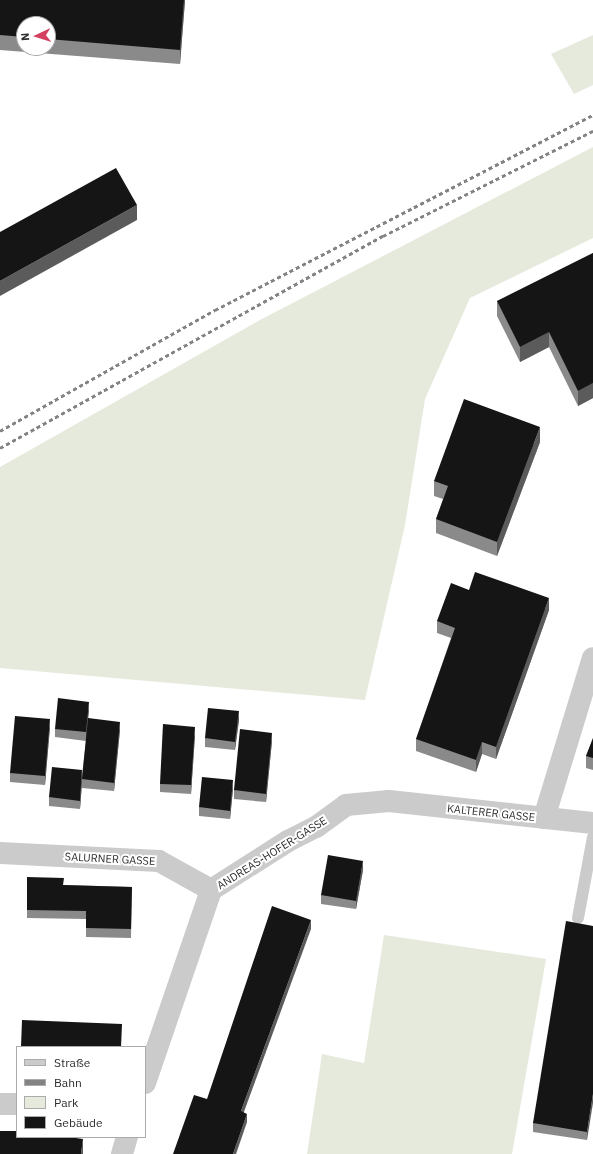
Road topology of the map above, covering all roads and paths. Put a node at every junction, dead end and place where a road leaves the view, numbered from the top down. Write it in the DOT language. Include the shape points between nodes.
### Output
graph roads {
  1 [pos="592,661"];
  2 [pos="389,801"];
  3 [pos="544,818"];
  4 [pos="593,823"];
  5 [pos="593,837"];
  6 [pos="0,853"];
  7 [pos="211,890"];
  8 [pos="578,918"];
  9 [pos="146,1080"];
  10 [pos="0,1104"];
  11 [pos="16,1104"];
  12 [pos="127,1138"];
  13 [pos="122,1154"];
  1 -- 3 [label="street"];
  2 -- 3 [label="street, KALTERER GASSE"];
  2 -- 7 [label="street, ANDREAS-HOFER-GASSE" via="346,805 316,827 288,841"];
  3 -- 4 [label="street, KALTERER GASSE"];
  5 -- 8 [label="lane"];
  6 -- 7 [label="street, SALURNER GASSE" via="159,861"];
  7 -- 9 [label="street, ANDREAS-HOFER-GASSE"];
  10 -- 11 [label="street"];
  12 -- 13 [label="street"];
}
